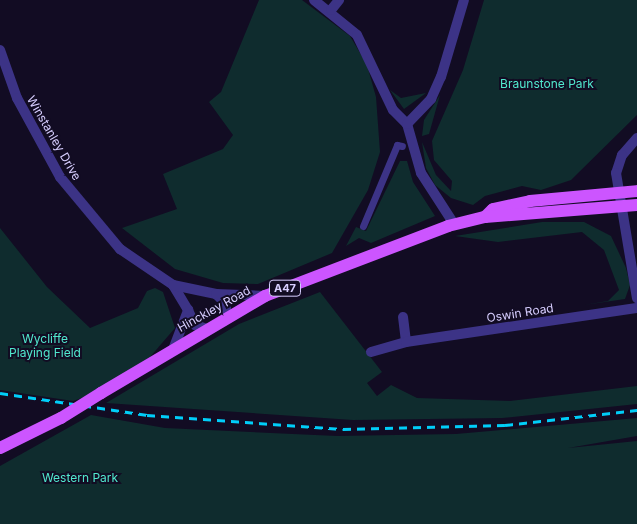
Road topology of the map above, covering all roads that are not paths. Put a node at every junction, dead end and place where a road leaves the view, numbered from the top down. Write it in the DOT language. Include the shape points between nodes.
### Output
graph roads {
  1 [pos="314,0"];
  2 [pos="339,0"];
  3 [pos="464,0"];
  4 [pos="331,10"];
  5 [pos="0,50"];
  6 [pos="407,124"];
  7 [pos="637,138"];
  8 [pos="402,146"];
  9 [pos="637,191"];
  10 [pos="620,193"];
  11 [pos="637,205"];
  12 [pos="622,206"];
  13 [pos="485,217"];
  14 [pos="454,224"];
  15 [pos="363,226"];
  16 [pos="174,285"];
  17 [pos="216,294"];
  18 [pos="265,296"];
  19 [pos="637,298"];
  20 [pos="637,308"];
  21 [pos="188,310"];
  22 [pos="403,317"];
  23 [pos="226,318"];
  24 [pos="207,329"];
  25 [pos="406,342"];
  26 [pos="174,347"];
  27 [pos="371,352"];
  28 [pos="0,448"];
  1 -- 4 [label="street"];
  2 -- 4 [label="street"];
  3 -- 6 [label="street" via="441,77 431,99"];
  4 -- 6 [label="street" via="365,47 393,110"];
  5 -- 16 [label="street, Winstanley Drive" via="17,98 60,178 120,249"];
  6 -- 14 [label="street" via="420,173"];
  7 -- 10 [label="street" via="618,166"];
  8 -- 15 [label="street" via="397,145"];
  9 -- 10 [label="main road, Hinckley Road / A47"];
  10 -- 12 [label="street"];
  10 -- 13 [label="main road, Hinckley Road / A47" via="530,201 493,209"];
  11 -- 12 [label="main road, Hinckley Road / A47"];
  12 -- 13 [label="main road, Hinckley Road / A47"];
  12 -- 19 [label="street"];
  13 -- 14 [label="main road, Hinckley Road / A47"];
  14 -- 18 [label="main road, Hinckley Road / A47"];
  16 -- 17 [label="street, Winstanley Drive"];
  16 -- 21 [label="street, Winstanley Drive"];
  17 -- 18 [label="street, Winstanley Drive"];
  17 -- 23 [label="street" via="226,304"];
  18 -- 23 [label="main road, Hinckley Road / A47"];
  20 -- 25 [label="street, Oswin Road"];
  21 -- 24 [label="street, Winstanley Drive" via="195,325"];
  21 -- 26 [label="street"];
  22 -- 25 [label="street"];
  23 -- 24 [label="main road, Hinckley Road / A47"];
  24 -- 26 [label="main road, Hinckley Road / A47"];
  25 -- 27 [label="street, Oswin Road"];
  26 -- 28 [label="main road, Hinckley Road / A47, bridge" via="61,418"];
}
